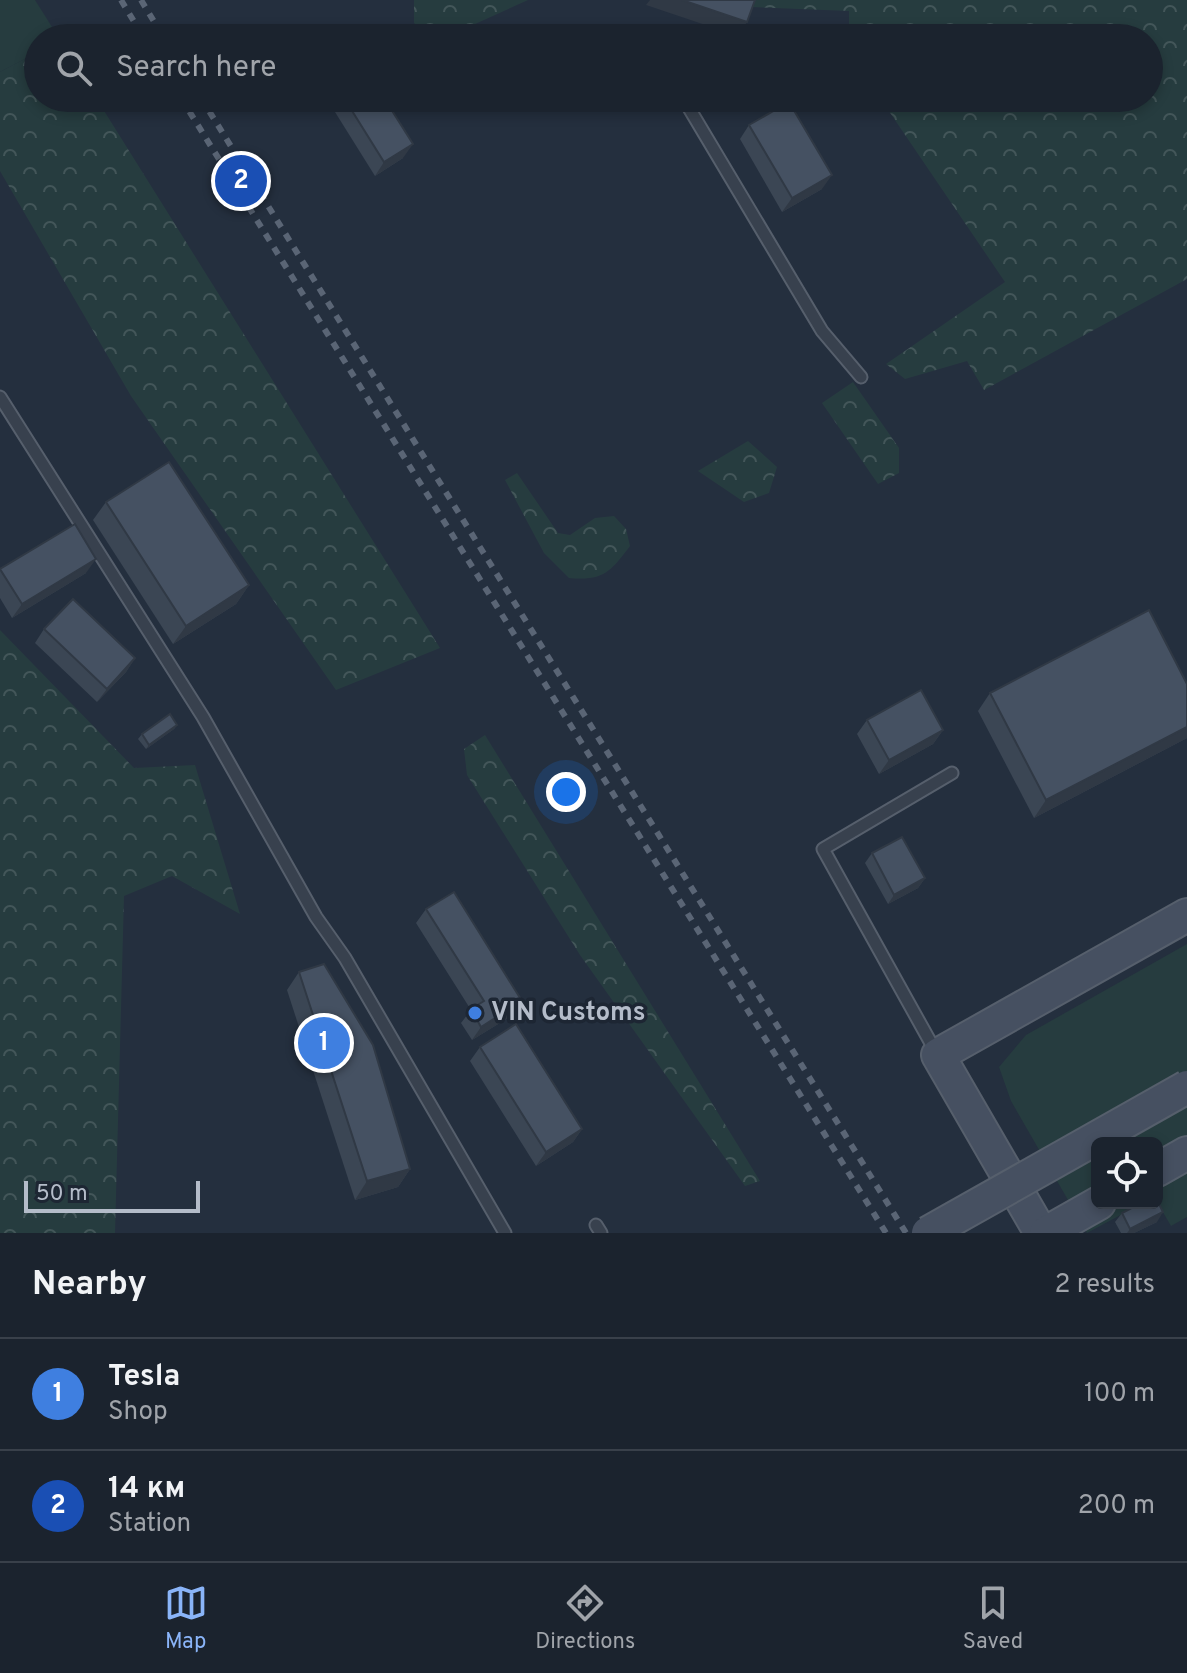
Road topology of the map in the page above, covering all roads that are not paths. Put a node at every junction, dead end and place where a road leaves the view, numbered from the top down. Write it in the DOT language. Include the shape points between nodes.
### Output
graph roads {
  1 [pos="691,112"];
  2 [pos="861,377"];
  3 [pos="0,397"];
  4 [pos="952,773"];
  5 [pos="1187,915"];
  6 [pos="938,1055"];
  7 [pos="1187,1087"];
  8 [pos="1187,1153"];
  9 [pos="1163,1167"];
  10 [pos="1091,1207"];
  11 [pos="505,1233"];
  12 [pos="928,1233"];
  13 [pos="1044,1233"];
  1 -- 2 [label="lane" via="822,331"];
  3 -- 11 [label="lane" via="203,717"];
  4 -- 6 [label="lane" via="823,849"];
  5 -- 6 [label="main road"];
  6 -- 13 [label="main road"];
  7 -- 12 [label="main road, bridge"];
  8 -- 9 [label="main road"];
  10 -- 13 [label="main road"];
}
